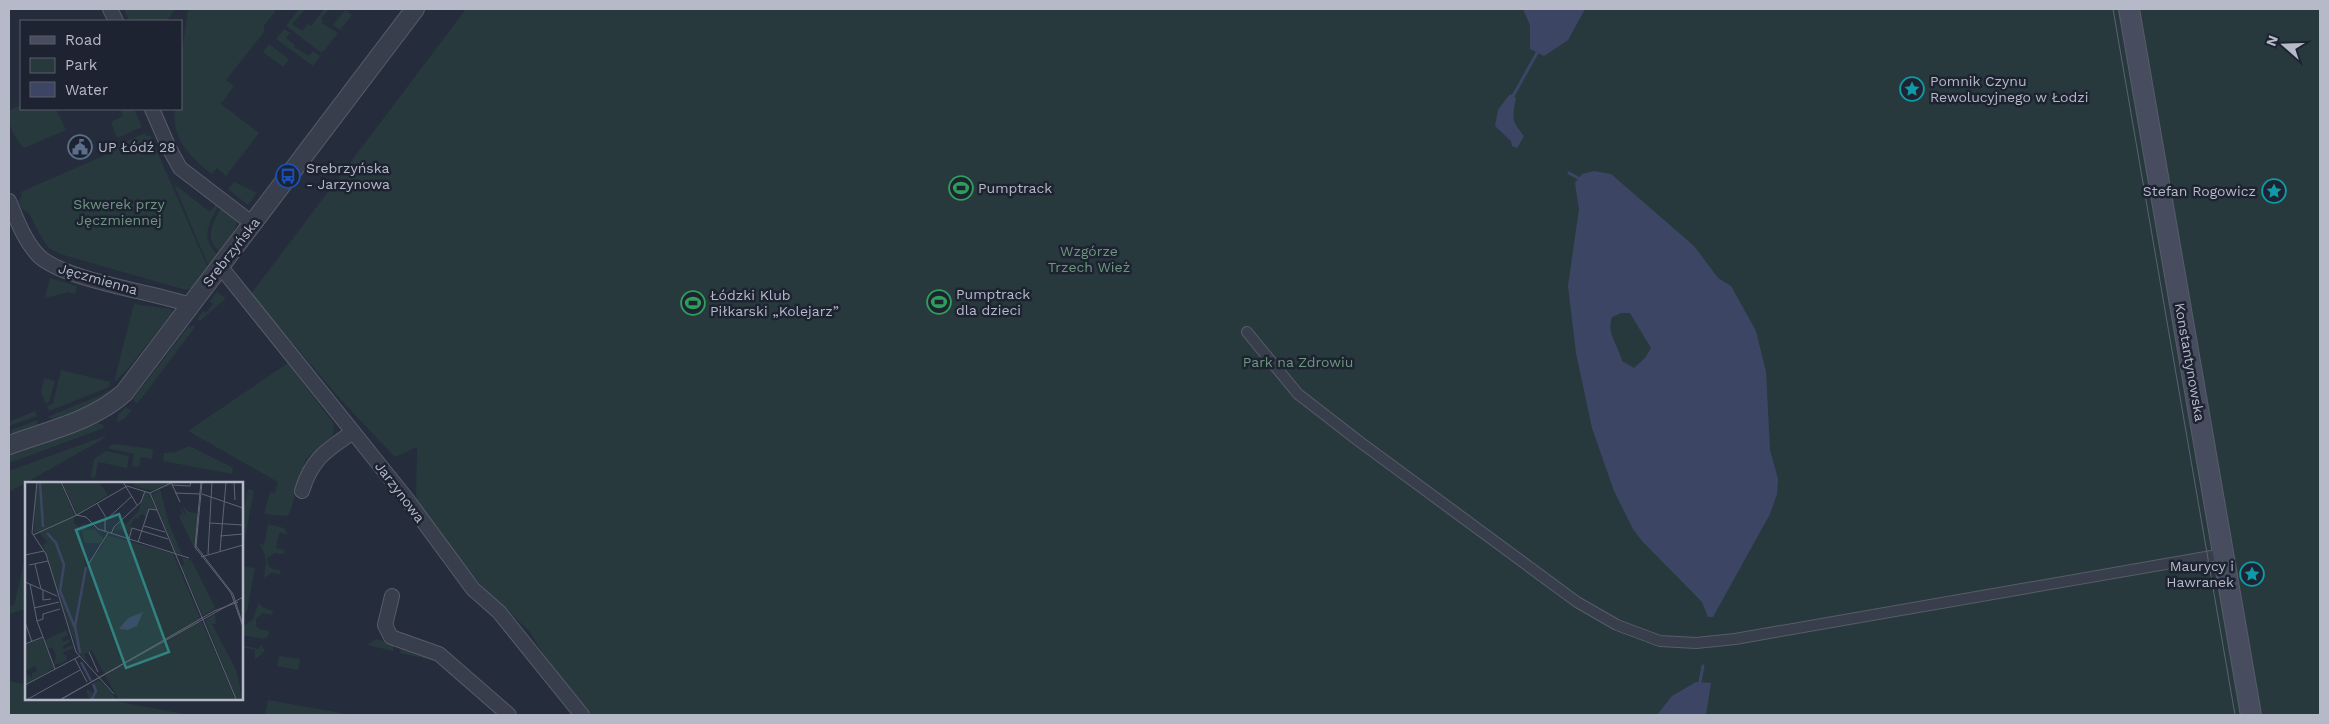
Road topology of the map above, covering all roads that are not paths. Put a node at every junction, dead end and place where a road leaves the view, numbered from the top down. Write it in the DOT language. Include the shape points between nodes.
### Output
graph roads {
  1 [pos="416,9"];
  2 [pos="2129,9"];
  3 [pos="152,110"];
  4 [pos="10,208"];
  5 [pos="253,224"];
  6 [pos="220,266"];
  7 [pos="190,305"];
  8 [pos="1247,332"];
  9 [pos="353,432"];
  10 [pos="9,445"];
  11 [pos="302,491"];
  12 [pos="2223,554"];
  13 [pos="392,596"];
  14 [pos="509,715"];
  15 [pos="582,715"];
  16 [pos="2251,715"];
  1 -- 5 [label="street, Srebrzyńska"];
  2 -- 12 [label="main road, Konstantynowska"];
  3 -- 5 [label="street" via="180,168"];
  4 -- 7 [label="street, Jęczmienna" via="31,245 54,266"];
  5 -- 6 [label="street, Srebrzyńska"];
  6 -- 7 [label="street, Srebrzyńska"];
  6 -- 9 [label="street, Jarzynowa"];
  7 -- 10 [label="street, Srebrzyńska" via="115,401 91,415"];
  8 -- 12 [label="street" via="1298,394 1360,442 1577,602 1617,625 1660,641 1696,643 1735,639"];
  9 -- 11 [label="street" via="319,456 306,476"];
  9 -- 15 [label="street, Jarzynowa" via="473,589 499,612"];
  12 -- 16 [label="main road, Konstantynowska"];
  13 -- 14 [label="street" via="385,624 391,637 439,654"];
}
